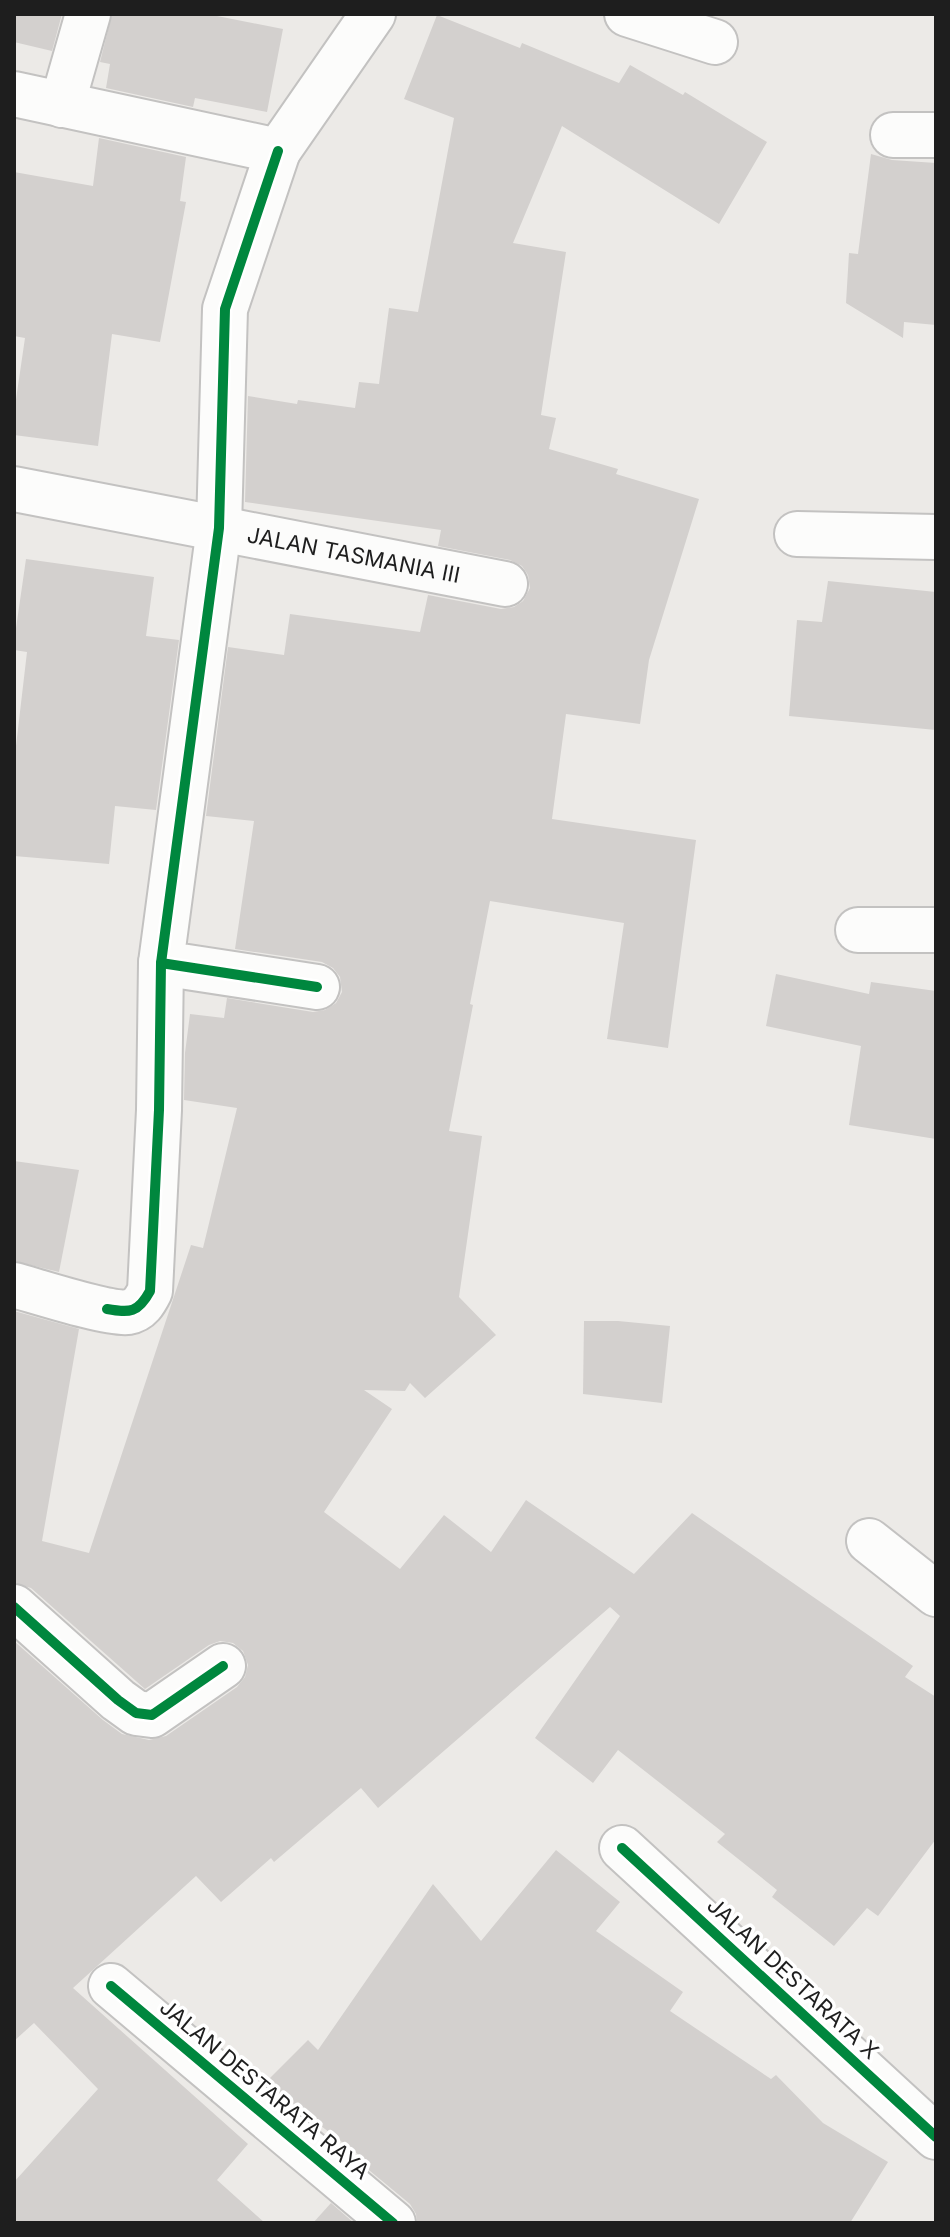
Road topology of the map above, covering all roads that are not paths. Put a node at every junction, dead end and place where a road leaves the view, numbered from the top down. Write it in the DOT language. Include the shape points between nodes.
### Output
graph roads {
  1 [pos="88,14"];
  2 [pos="373,14"];
  3 [pos="627,14"];
  4 [pos="715,42"];
  5 [pos="14,94"];
  6 [pos="62,105"];
  7 [pos="893,135"];
  8 [pos="936,135"];
  9 [pos="278,151"];
  10 [pos="14,489"];
  11 [pos="219,528"];
  12 [pos="797,534"];
  13 [pos="936,537"];
  14 [pos="505,584"];
  15 [pos="858,930"];
  16 [pos="936,930"];
  17 [pos="161,963"];
  18 [pos="317,987"];
  19 [pos="14,1285"];
  20 [pos="869,1541"];
  21 [pos="936,1594"];
  22 [pos="14,1607"];
  23 [pos="223,1666"];
  24 [pos="622,1848"];
  25 [pos="111,1986"];
  26 [pos="936,2137"];
  27 [pos="393,2223"];
  1 -- 6 [label="street"];
  2 -- 9 [label="street"];
  3 -- 4 [label="street"];
  5 -- 6 [label="street"];
  6 -- 9 [label="street"];
  7 -- 8 [label="street"];
  9 -- 11 [label="street" via="225,309"];
  10 -- 11 [label="street, JALAN TASMANIA III"];
  11 -- 14 [label="street, JALAN TASMANIA III"];
  11 -- 17 [label="street"];
  12 -- 13 [label="street"];
  15 -- 16 [label="street"];
  17 -- 18 [label="street"];
  17 -- 19 [label="street" via="150,1291 143,1305 127,1312"];
  20 -- 21 [label="street"];
  22 -- 23 [label="street" via="136,1713 152,1715"];
  24 -- 26 [label="street, JALAN DESTARATA X"];
  25 -- 27 [label="street, JALAN DESTARATA RAYA"];
}
